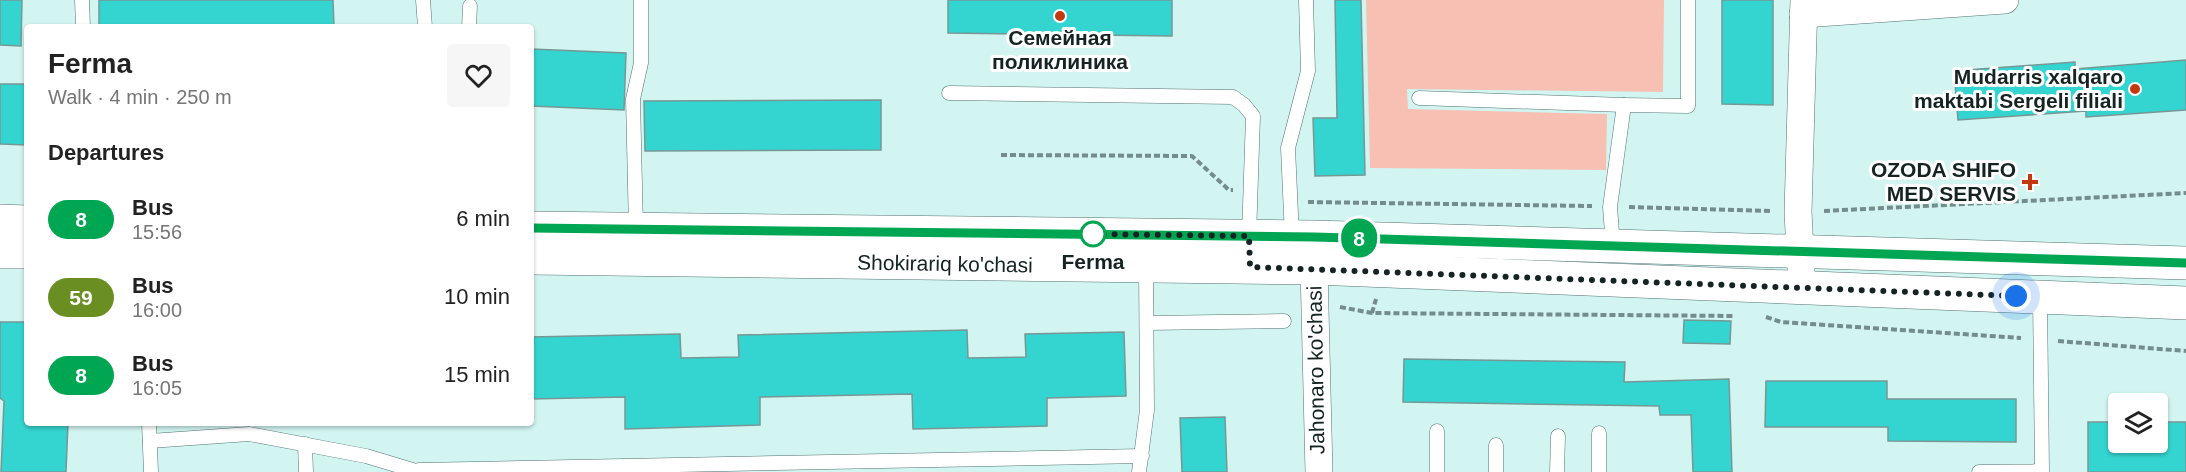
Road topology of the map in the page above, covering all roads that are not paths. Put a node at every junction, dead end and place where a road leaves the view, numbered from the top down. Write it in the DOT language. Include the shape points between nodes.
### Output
graph roads {
  1 [pos="82,0"];
  2 [pos="423,0"];
  3 [pos="641,0"];
  4 [pos="1306,0"];
  5 [pos="1688,0"];
  6 [pos="2005,0"];
  7 [pos="470,6"];
  8 [pos="1804,7"];
  9 [pos="83,24"];
  10 [pos="425,24"];
  11 [pos="469,24"];
  12 [pos="949,93"];
  13 [pos="1419,98"];
  14 [pos="1624,105"];
  15 [pos="0,221"];
  16 [pos="24,222"];
  17 [pos="534,228"];
  18 [pos="636,229"];
  19 [pos="1292,237"];
  20 [pos="1613,246"];
  21 [pos="1800,251"];
  22 [pos="0,252"];
  23 [pos="24,252"];
  24 [pos="1249,252"];
  25 [pos="534,258"];
  26 [pos="2186,263"];
  27 [pos="1146,266"];
  28 [pos="1314,268"];
  29 [pos="1802,288"];
  30 [pos="2040,297"];
  31 [pos="2186,303"];
  32 [pos="1284,321"];
  33 [pos="1147,323"];
  34 [pos="149,426"];
  35 [pos="1437,431"];
  36 [pos="1599,433"];
  37 [pos="1558,436"];
  38 [pos="150,441"];
  39 [pos="305,444"];
  40 [pos="1496,445"];
  41 [pos="1142,456"];
  42 [pos="419,471"];
  43 [pos="2042,471"];
  44 [pos="151,472"];
  45 [pos="306,472"];
  46 [pos="1139,472"];
  47 [pos="1319,472"];
  48 [pos="1437,472"];
  49 [pos="1496,472"];
  50 [pos="1557,472"];
  51 [pos="1599,472"];
  52 [pos="1979,472"];
  1 -- 9 [label="lane"];
  2 -- 10 [label="lane"];
  3 -- 18 [label="lane" via="641,63 633,99"];
  4 -- 19 [label="lane" via="1308,70 1288,148"];
  5 -- 14 [label="lane" via="1688,106"];
  6 -- 8 [label="street"];
  7 -- 11 [label="lane"];
  8 -- 21 [label="street"];
  12 -- 24 [label="lane" via="1233,97 1253,116"];
  13 -- 14 [label="lane"];
  14 -- 20 [label="lane" via="1610,207"];
  15 -- 16 [label="main road"];
  17 -- 18 [label="main road, Shokirariq ko'chasi"];
  18 -- 24 [label="main road, Shokirariq ko'chasi"];
  19 -- 20 [label="main road, Shokirariq ko'chasi"];
  19 -- 24 [label="main road, Shokirariq ko'chasi"];
  20 -- 21 [label="main road, Shokirariq ko'chasi"];
  21 -- 26 [label="main road, Shokirariq ko'chasi"];
  21 -- 29 [label="street"];
  22 -- 23 [label="main road"];
  24 -- 27 [label="main road, Shokirariq ko'chasi"];
  24 -- 28 [label="main road, Shokirariq ko'chasi"];
  25 -- 27 [label="main road, Shokirariq ko'chasi"];
  27 -- 33 [label="lane"];
  28 -- 29 [label="main road, Shokirariq ko'chasi"];
  28 -- 47 [label="street, Jahonaro ko'chasi"];
  29 -- 30 [label="main road, Shokirariq ko'chasi"];
  30 -- 31 [label="main road, Shokirariq ko'chasi"];
  30 -- 43 [label="lane"];
  32 -- 33 [label="lane"];
  33 -- 41 [label="lane" via="1147,410"];
  34 -- 38 [label="lane"];
  35 -- 48 [label="lane"];
  36 -- 51 [label="lane"];
  37 -- 50 [label="lane"];
  38 -- 39 [label="lane" via="249,434"];
  38 -- 44 [label="lane"];
  39 -- 42 [label="lane"];
  39 -- 45 [label="lane"];
  40 -- 49 [label="lane"];
  41 -- 42 [label="lane"];
  41 -- 46 [label="lane"];
  43 -- 52 [label="lane"];
}
